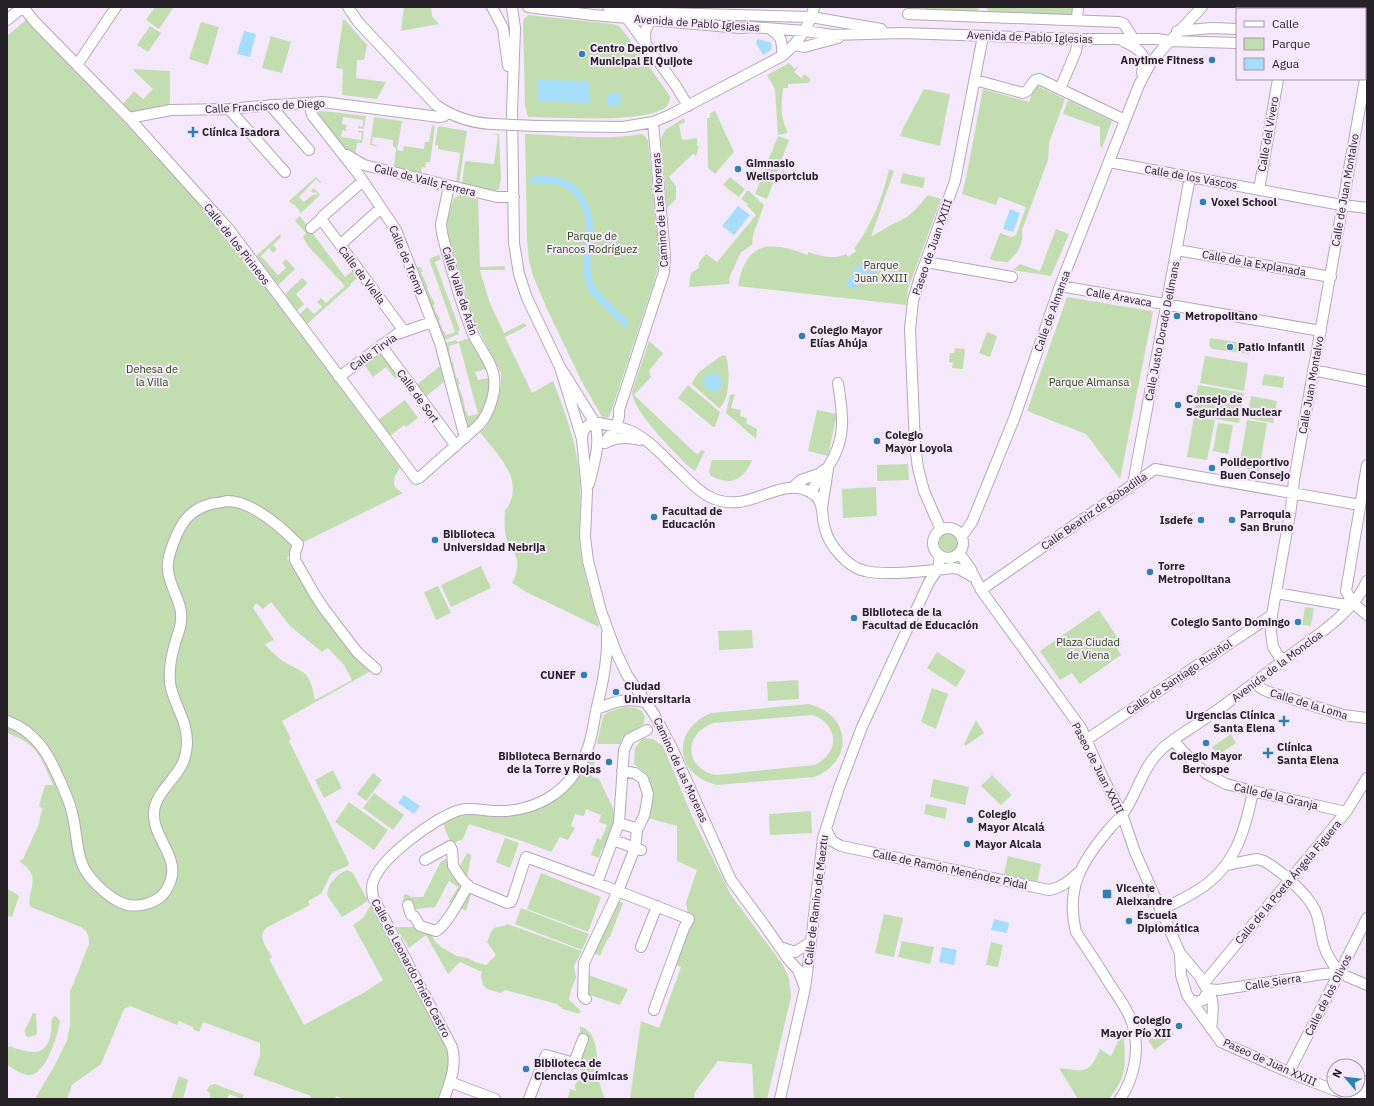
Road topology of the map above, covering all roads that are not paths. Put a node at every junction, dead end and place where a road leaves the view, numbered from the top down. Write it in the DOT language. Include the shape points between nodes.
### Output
graph roads {
  1 [pos="23,7"];
  2 [pos="116,7"];
  3 [pos="348,7"];
  4 [pos="492,7"];
  5 [pos="512,7"];
  6 [pos="528,7"];
  7 [pos="608,7"];
  8 [pos="814,7"];
  9 [pos="1078,7"];
  10 [pos="1202,7"];
  11 [pos="619,8"];
  12 [pos="908,14"];
  13 [pos="978,17"];
  14 [pos="627,18"];
  15 [pos="811,18"];
  16 [pos="1077,18"];
  17 [pos="7,20"];
  18 [pos="651,20"];
  19 [pos="770,29"];
  20 [pos="1236,29"];
  21 [pos="1179,30"];
  22 [pos="805,31"];
  23 [pos="902,33"];
  24 [pos="851,34"];
  25 [pos="983,36"];
  26 [pos="1078,39"];
  27 [pos="1157,39"];
  28 [pos="1122,40"];
  29 [pos="1134,40"];
  30 [pos="1169,41"];
  31 [pos="1236,43"];
  32 [pos="646,45"];
  33 [pos="795,45"];
  34 [pos="782,56"];
  35 [pos="77,65"];
  36 [pos="976,80"];
  37 [pos="1278,80"];
  38 [pos="1365,80"];
  39 [pos="1139,85"];
  40 [pos="1060,89"];
  41 [pos="309,103"];
  42 [pos="270,106"];
  43 [pos="688,106"];
  44 [pos="229,109"];
  45 [pos="512,111"];
  46 [pos="448,113"];
  47 [pos="129,118"];
  48 [pos="1125,120"];
  49 [pos="653,122"];
  50 [pos="309,150"];
  51 [pos="1109,162"];
  52 [pos="358,168"];
  53 [pos="286,172"];
  54 [pos="1190,177"];
  55 [pos="363,181"];
  56 [pos="449,186"];
  57 [pos="1259,190"];
  58 [pos="514,197"];
  59 [pos="1342,204"];
  60 [pos="381,208"];
  61 [pos="1367,208"];
  62 [pos="322,219"];
  63 [pos="311,228"];
  64 [pos="340,245"];
  65 [pos="1177,250"];
  66 [pos="926,262"];
  67 [pos="1012,277"];
  68 [pos="1330,277"];
  69 [pos="1060,286"];
  70 [pos="1167,305"];
  71 [pos="432,322"];
  72 [pos="404,331"];
  73 [pos="1321,331"];
  74 [pos="381,345"];
  75 [pos="560,367"];
  76 [pos="1313,370"];
  77 [pos="339,377"];
  78 [pos="1367,381"];
  79 [pos="838,382"];
  80 [pos="620,412"];
  81 [pos="600,423"];
  82 [pos="615,426"];
  83 [pos="629,430"];
  84 [pos="465,438"];
  85 [pos="582,439"];
  86 [pos="650,444"];
  87 [pos="456,446"];
  88 [pos="601,446"];
  89 [pos="1367,465"];
  90 [pos="828,467"];
  91 [pos="826,477"];
  92 [pos="416,479"];
  93 [pos="1133,484"];
  94 [pos="793,487"];
  95 [pos="586,491"];
  96 [pos="812,494"];
  97 [pos="1292,494"];
  98 [pos="1360,506"];
  99 [pos="822,508"];
  100 [pos="940,530"];
  101 [pos="962,536"];
  102 [pos="959,553"];
  103 [pos="940,555"];
  104 [pos="938,569"];
  105 [pos="913,572"];
  106 [pos="975,578"];
  107 [pos="1367,581"];
  108 [pos="928,582"];
  109 [pos="981,590"];
  110 [pos="1276,593"];
  111 [pos="1353,603"];
  112 [pos="1367,614"];
  113 [pos="1272,615"];
  114 [pos="607,626"];
  115 [pos="1282,661"];
  116 [pos="376,669"];
  117 [pos="1258,681"];
  118 [pos="646,702"];
  119 [pos="597,709"];
  120 [pos="1367,718"];
  121 [pos="7,721"];
  122 [pos="647,730"];
  123 [pos="1086,740"];
  124 [pos="1173,740"];
  125 [pos="622,771"];
  126 [pos="1367,778"];
  127 [pos="1253,792"];
  128 [pos="1346,812"];
  129 [pos="1122,814"];
  130 [pos="619,823"];
  131 [pos="826,829"];
  132 [pos="637,830"];
  133 [pos="613,840"];
  134 [pos="638,849"];
  135 [pos="426,860"];
  136 [pos="1226,865"];
  137 [pos="1078,873"];
  138 [pos="1289,881"];
  139 [pos="597,883"];
  140 [pos="468,885"];
  141 [pos="618,891"];
  142 [pos="408,905"];
  143 [pos="657,906"];
  144 [pos="1160,910"];
  145 [pos="1367,918"];
  146 [pos="811,942"];
  147 [pos="641,947"];
  148 [pos="780,947"];
  149 [pos="1180,953"];
  150 [pos="1339,973"];
  151 [pos="1367,985"];
  152 [pos="1205,986"];
  153 [pos="805,988"];
  154 [pos="1188,996"];
  155 [pos="586,999"];
  156 [pos="654,1010"];
  157 [pos="1211,1029"];
  158 [pos="583,1039"];
  159 [pos="1289,1072"];
  160 [pos="450,1082"];
  161 [pos="1326,1087"];
  162 [pos="1127,1094"];
  163 [pos="444,1099"];
  164 [pos="495,1099"];
  165 [pos="529,1099"];
  166 [pos="780,1099"];
  167 [pos="1120,1099"];
  1 -- 17 [label="street"];
  1 -- 35 [label="street, Calle de los Pirineos"];
  2 -- 35 [label="street"];
  3 -- 46 [label="street" via="358,22 419,88"];
  4 -- 45 [label="street" via="506,40"];
  5 -- 45 [label="street" via="515,28"];
  6 -- 14 [label="street, Avenida de Pablo Iglesias"];
  7 -- 11 [label="street, Avenida de Pablo Iglesias"];
  8 -- 15 [label="street"];
  9 -- 16 [label="street"];
  10 -- 21 [label="street, Calle de Almansa"];
  11 -- 14 [label="street"];
  11 -- 15 [label="street, Avenida de Pablo Iglesias" via="661,13"];
  12 -- 13 [label="street"];
  13 -- 29 [label="street" via="1119,22 1124,24"];
  14 -- 18 [label="street, Avenida de Pablo Iglesias"];
  14 -- 32 [label="street"];
  15 -- 22 [label="street"];
  15 -- 23 [label="street, Avenida de Pablo Iglesias"];
  18 -- 19 [label="street, Avenida de Pablo Iglesias"];
  18 -- 32 [label="street" via="644,34"];
  19 -- 22 [label="street, Avenida de Pablo Iglesias"];
  19 -- 34 [label="street, Avenida de Pablo Iglesias" via="781,39"];
  20 -- 21 [label="street, Avenida de Pablo Iglesias"];
  21 -- 27 [label="street, Avenida de Pablo Iglesias"];
  21 -- 30 [label="street, Calle de Almansa"];
  22 -- 24 [label="street, Avenida de Pablo Iglesias" via="832,35"];
  22 -- 33 [label="street"];
  23 -- 24 [label="street, Avenida de Pablo Iglesias"];
  23 -- 25 [label="street, Avenida de Pablo Iglesias"];
  24 -- 33 [label="street, Avenida de Pablo Iglesias" via="804,47"];
  25 -- 26 [label="street, Avenida de Pablo Iglesias"];
  25 -- 36 [label="street, Paseo de Juan XXIII"];
  26 -- 28 [label="street, Avenida de Pablo Iglesias"];
  26 -- 40 [label="street" via="1076,51"];
  27 -- 29 [label="street, Avenida de Pablo Iglesias"];
  27 -- 30 [label="street, Avenida de Pablo Iglesias"];
  28 -- 29 [label="street, Avenida de Pablo Iglesias"];
  28 -- 39 [label="street, Calle de Almansa" via="1143,54 1144,64"];
  30 -- 31 [label="street, Avenida de Pablo Iglesias"];
  30 -- 39 [label="street, Calle de Almansa" via="1150,64"];
  32 -- 43 [label="street"];
  33 -- 34 [label="street"];
  34 -- 43 [label="street"];
  35 -- 47 [label="street, Calle de los Pirineos"];
  36 -- 40 [label="street" via="1021,93 1027,91 1037,79"];
  36 -- 66 [label="street, Paseo de Juan XXIII" via="955,181"];
  37 -- 57 [label="street, Calle del Vivero"];
  38 -- 59 [label="street, Calle de Juan Montalvo"];
  39 -- 48 [label="street, Calle de Almansa"];
  40 -- 48 [label="street"];
  41 -- 42 [label="street, Calle Francisco de Diego"];
  41 -- 46 [label="street, Calle Francisco de Diego" via="340,103 439,117"];
  41 -- 52 [label="street, Calle de Valls Ferrera" via="312,115 340,151"];
  42 -- 44 [label="street, Calle Francisco de Diego"];
  42 -- 50 [label="street"];
  43 -- 49 [label="street"];
  44 -- 47 [label="street, Calle Francisco de Diego" via="171,110"];
  44 -- 53 [label="street"];
  45 -- 58 [label="street"];
  46 -- 49 [label="street, bridge" via="480,124 623,127"];
  47 -- 77 [label="street, Calle de los Pirineos" via="228,228"];
  48 -- 51 [label="street, Calle de Almansa"];
  49 -- 80 [label="street, Camino de Las Moreras" via="665,264 663,278"];
  51 -- 54 [label="street, Calle de los Vascos"];
  51 -- 69 [label="street, Calle de Almansa"];
  52 -- 55 [label="street, Calle de Tremp"];
  52 -- 56 [label="street, Calle de Valls Ferrera"];
  54 -- 57 [label="street, Calle de los Vascos"];
  54 -- 65 [label="street, Calle Justo Dorado Dellmans"];
  55 -- 60 [label="street, Calle de Tremp"];
  55 -- 62 [label="street"];
  56 -- 58 [label="street, Calle de Valls Ferrera" via="497,197"];
  56 -- 84 [label="street, Calle Valle de Arán" via="441,224 442,233 469,324 494,377 494,388 487,414"];
  57 -- 59 [label="street, Calle de los Vascos"];
  58 -- 75 [label="street" via="514,243 519,274 527,298"];
  59 -- 61 [label="street, Calle de los Vascos"];
  59 -- 68 [label="street, Calle de Juan Montalvo"];
  60 -- 64 [label="street"];
  60 -- 71 [label="street, Calle de Tremp" via="396,230"];
  62 -- 63 [label="street"];
  62 -- 64 [label="street, Calle de Viella"];
  64 -- 72 [label="street, Calle de Viella"];
  65 -- 68 [label="street, Calle de la Explanada"];
  65 -- 70 [label="street, Calle Justo Dorado Dellmans"];
  66 -- 67 [label="street"];
  66 -- 100 [label="street, Paseo de Juan XXIII" via="913,301 910,329 915,444 924,491"];
  68 -- 73 [label="street, Calle Juan Montalvo"];
  69 -- 70 [label="street, Calle Aravaca"];
  69 -- 101 [label="street, Calle de Almansa" via="1014,419 972,522"];
  70 -- 73 [label="street, Calle Aravaca"];
  70 -- 93 [label="street, Calle Justo Dorado Dellmans"];
  71 -- 72 [label="street, Calle Tirvia"];
  71 -- 84 [label="street, Calle de Tremp"];
  72 -- 74 [label="street, Calle Tirvia"];
  73 -- 76 [label="street, Calle Juan Montalvo"];
  74 -- 77 [label="street, Calle Tirvia"];
  74 -- 87 [label="street, Calle de Sort"];
  75 -- 81 [label="street"];
  75 -- 85 [label="street, Camino de Las Moreras"];
  76 -- 78 [label="street"];
  76 -- 97 [label="street, Calle Juan Montalvo"];
  77 -- 92 [label="street, Calle de los Pirineos"];
  79 -- 90 [label="street" via="842,431 836,452"];
  80 -- 81 [label="street, Camino de Las Moreras" via="612,420"];
  80 -- 82 [label="street, Camino de Las Moreras"];
  80 -- 83 [label="street"];
  81 -- 82 [label="street"];
  81 -- 85 [label="street" via="588,425 583,431"];
  81 -- 88 [label="street, Camino de Las Moreras" via="598,430"];
  82 -- 83 [label="street"];
  82 -- 88 [label="street, Camino de Las Moreras" via="613,433"];
  83 -- 86 [label="street"];
  84 -- 87 [label="street, Calle Valle de Arán"];
  85 -- 88 [label="street" via="588,446"];
  85 -- 95 [label="street, Camino de Las Moreras"];
  86 -- 88 [label="street" via="625,438"];
  86 -- 94 [label="street" via="693,485 722,501 746,501"];
  87 -- 92 [label="street, Calle Valle de Arán"];
  88 -- 95 [label="street, Camino de Las Moreras"];
  89 -- 98 [label="street"];
  90 -- 91 [label="street"];
  90 -- 94 [label="street" via="819,474 801,480"];
  90 -- 96 [label="street" via="819,478"];
  91 -- 96 [label="street"];
  91 -- 99 [label="street"];
  93 -- 97 [label="street, Calle Beatriz de Bobadilla" via="1154,469"];
  93 -- 109 [label="street, Calle Beatriz de Bobadilla"];
  94 -- 96 [label="street"];
  95 -- 114 [label="street, Camino de Las Moreras" via="585,537 588,561"];
  96 -- 99 [label="street"];
  97 -- 98 [label="street, Calle Beatriz de Bobadilla"];
  97 -- 110 [label="street, Calle Juan Montalvo"];
  98 -- 111 [label="street" via="1346,591"];
  99 -- 105 [label="street" via="825,529 830,540 836,551 850,564 864,571 877,573"];
  100 -- 101 [label="street" via="950,528"];
  100 -- 103 [label="street" via="933,542 936,552"];
  101 -- 102 [label="street" via="963,545"];
  102 -- 103 [label="street" via="950,558"];
  102 -- 106 [label="street, Paseo de Juan XXIII"];
  103 -- 104 [label="street, Calle de Ramiro de Maeztu"];
  104 -- 105 [label="street"];
  104 -- 106 [label="street" via="959,569"];
  104 -- 108 [label="street, Calle de Ramiro de Maeztu"];
  105 -- 108 [label="street"];
  106 -- 109 [label="street, Paseo de Juan XXIII"];
  107 -- 111 [label="street, Avenida de la Moncloa"];
  108 -- 131 [label="street, Calle de Ramiro de Maeztu" via="862,727"];
  109 -- 123 [label="street, Paseo de Juan XXIII" via="1081,728"];
  110 -- 111 [label="street" via="1340,604"];
  110 -- 113 [label="street, Calle Juan Montalvo"];
  111 -- 112 [label="street"];
  111 -- 115 [label="street, Avenida de la Moncloa" via="1334,622"];
  113 -- 115 [label="street, Calle Juan Montalvo" via="1273,647"];
  113 -- 123 [label="street, Calle de Santiago Rusiñol"];
  114 -- 118 [label="street, Camino de Las Moreras" via="627,675"];
  114 -- 119 [label="street, Calle de Leonardo Prieto Castro" via="605,669"];
  115 -- 117 [label="street, Avenida de la Moncloa"];
  116 -- 121 [label="street" via="357,652 315,595 295,560 298,544 280,525 260,512 228,501 199,508 186,518 170,552 168,571 182,618 173,649 170,682 187,730 186,747 183,764 156,802 154,814 155,826 170,856 171,878 163,895 147,904 123,904 107,894 88,875 81,860 70,805 52,761 30,734"];
  117 -- 120 [label="street, Calle de la Loma" via="1260,687 1269,692 1343,715"];
  117 -- 124 [label="street, Avenida de la Moncloa"];
  118 -- 119 [label="street" via="625,699"];
  118 -- 148 [label="street, Camino de Las Moreras" via="672,748 731,880"];
  119 -- 160 [label="street, Calle de Leonardo Prieto Castro" via="586,754 579,768 554,795 525,808 497,811 461,810 452,813 399,848 374,878 373,897 450,1042 454,1060"];
  122 -- 125 [label="street" via="635,737 629,752 623,757"];
  123 -- 129 [label="street, Paseo de Juan XXIII"];
  124 -- 127 [label="street, Calle de la Granja" via="1207,774 1226,784"];
  124 -- 129 [label="street, Avenida de la Moncloa" via="1158,752 1144,772"];
  125 -- 130 [label="street"];
  125 -- 132 [label="street" via="640,775 646,786 646,807"];
  126 -- 128 [label="street, Calle de la Poeta Ángela Figuera"];
  127 -- 128 [label="street, Calle de la Granja"];
  127 -- 136 [label="street" via="1240,840"];
  128 -- 138 [label="street, Calle de la Poeta Ángela Figuera"];
  129 -- 137 [label="street, Avenida de la Moncloa"];
  129 -- 144 [label="street, Paseo de Juan XXIII"];
  130 -- 132 [label="street"];
  130 -- 133 [label="street"];
  131 -- 137 [label="street, Calle de Ramón Menéndez Pidal" via="832,841 841,846 1049,890 1063,885"];
  131 -- 146 [label="street, Calle de Ramiro de Maeztu" via="821,850"];
  132 -- 134 [label="street"];
  133 -- 134 [label="street"];
  133 -- 139 [label="street"];
  134 -- 141 [label="street"];
  135 -- 140 [label="street" via="450,846 453,866"];
  136 -- 138 [label="street" via="1258,859"];
  136 -- 144 [label="street" via="1198,890"];
  137 -- 162 [label="street" via="1072,904 1076,932 1125,1007 1133,1025 1136,1039 1135,1057"];
  138 -- 150 [label="street" via="1300,890 1316,911 1324,946"];
  138 -- 152 [label="street, Calle de la Poeta Ángela Figuera"];
  139 -- 140 [label="street" via="526,857 511,902 507,903"];
  139 -- 141 [label="street"];
  140 -- 142 [label="street" via="442,926 436,931 420,926 411,915"];
  141 -- 143 [label="street"];
  141 -- 155 [label="street" via="584,963 583,996"];
  143 -- 147 [label="street"];
  143 -- 156 [label="street" via="689,918"];
  144 -- 149 [label="street, Paseo de Juan XXIII"];
  145 -- 150 [label="street, Calle de los Olivos"];
  146 -- 148 [label="street" via="795,952"];
  146 -- 153 [label="street, Calle de Ramiro de Maeztu"];
  148 -- 153 [label="street, Camino de Las Moreras" via="798,970"];
  149 -- 152 [label="street"];
  149 -- 154 [label="street" via="1182,975"];
  150 -- 151 [label="street"];
  150 -- 152 [label="street, Calle Sierra" via="1218,990"];
  150 -- 159 [label="street, Calle de los Olivos"];
  152 -- 154 [label="street" via="1203,1000 1197,1002"];
  152 -- 154 [label="street" via="1199,980 1192,981 1187,986"];
  152 -- 157 [label="street" via="1212,999"];
  153 -- 166 [label="street, Calle de Ramiro de Maeztu"];
  154 -- 157 [label="street, Paseo de Juan XXIII"];
  157 -- 159 [label="street, Paseo de Juan XXIII" via="1225,1045"];
  158 -- 165 [label="street" via="574,1064 546,1055"];
  159 -- 161 [label="street, Paseo de Juan XXIII"];
  160 -- 163 [label="street, Calle de Leonardo Prieto Castro"];
  160 -- 164 [label="street"];
  162 -- 167 [label="street"];
}
